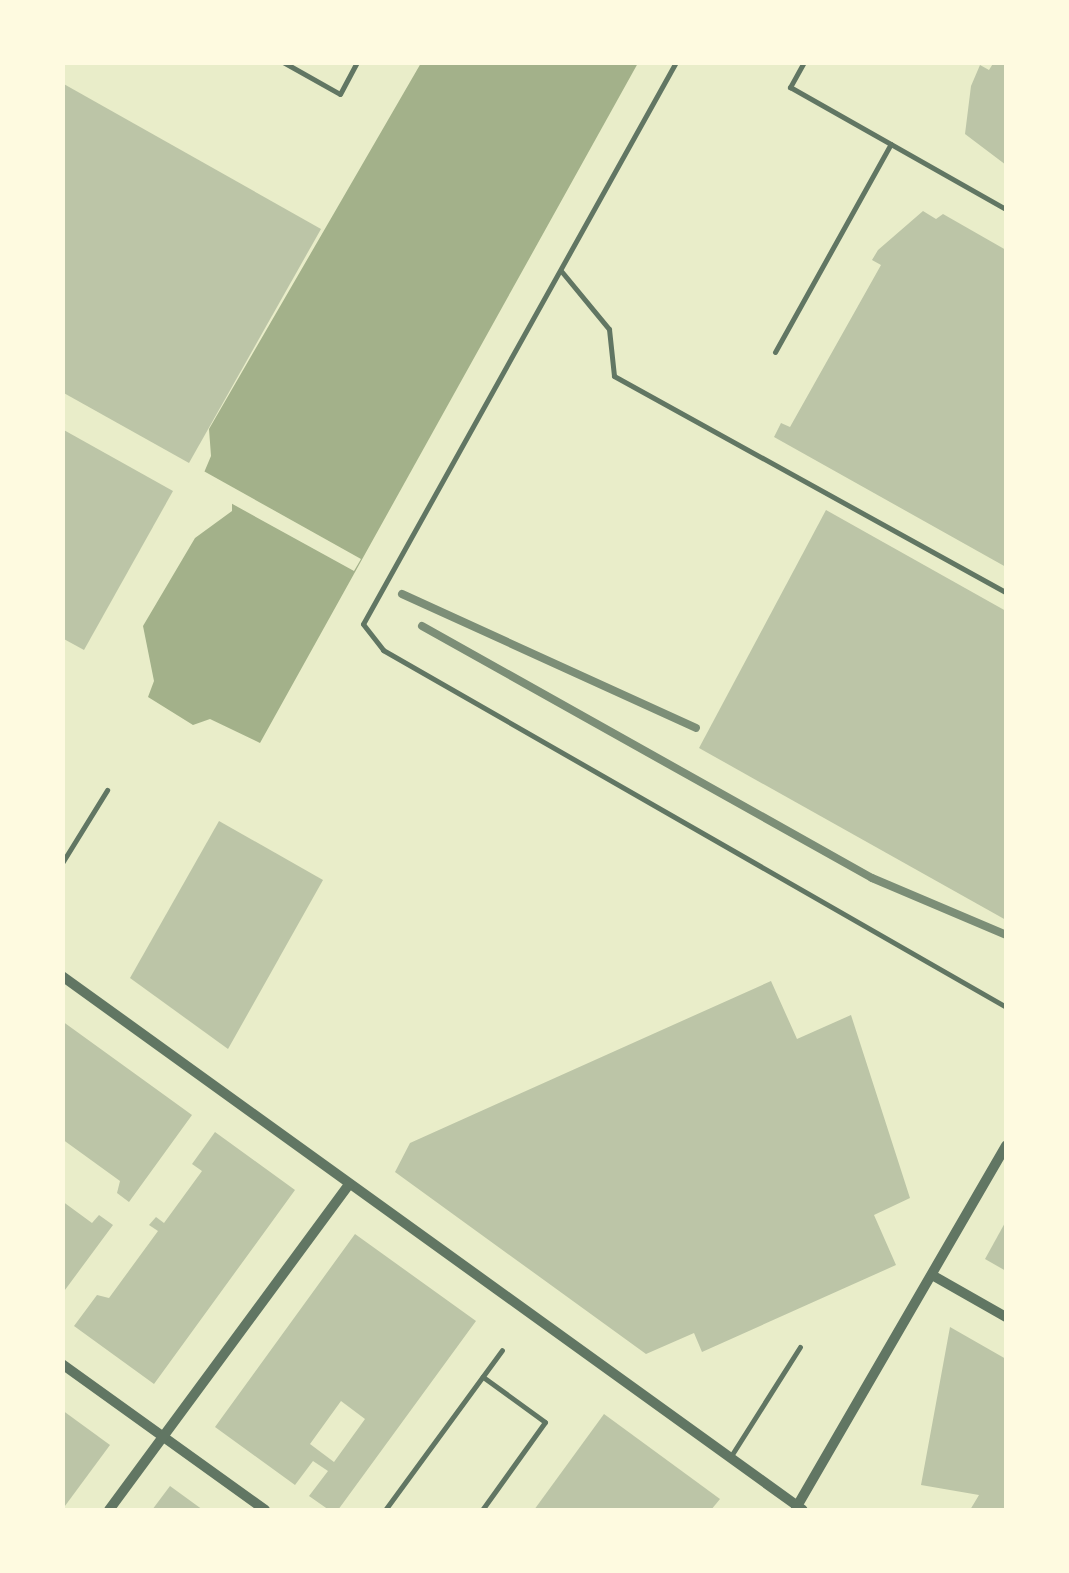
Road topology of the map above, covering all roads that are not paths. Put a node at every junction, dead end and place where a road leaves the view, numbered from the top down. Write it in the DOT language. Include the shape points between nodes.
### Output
graph roads {
  1 [pos="284,62"];
  2 [pos="358,62"];
  3 [pos="676,62"];
  4 [pos="804,62"];
  5 [pos="891,144"];
  6 [pos="1006,209"];
  7 [pos="562,272"];
  8 [pos="776,352"];
  9 [pos="1006,592"];
  10 [pos="107,790"];
  11 [pos="62,863"];
  12 [pos="62,976"];
  13 [pos="1006,1007"];
  14 [pos="1006,1146"];
  15 [pos="349,1184"];
  16 [pos="932,1276"];
  17 [pos="1006,1317"];
  18 [pos="800,1346"];
  19 [pos="502,1350"];
  20 [pos="62,1364"];
  21 [pos="483,1377"];
  22 [pos="162,1437"];
  23 [pos="729,1459"];
  24 [pos="799,1509"];
  25 [pos="109,1510"];
  26 [pos="264,1510"];
  27 [pos="385,1510"];
  28 [pos="482,1510"];
  1 -- 2 [label="lane" via="340,94"];
  3 -- 7 [label="lane"];
  4 -- 5 [label="lane" via="790,88"];
  5 -- 6 [label="lane"];
  5 -- 8 [label="lane"];
  7 -- 9 [label="lane" via="609,329 614,376"];
  7 -- 13 [label="lane" via="363,624 383,650"];
  10 -- 11 [label="lane"];
  12 -- 15 [label="street"];
  14 -- 16 [label="street"];
  15 -- 22 [label="street"];
  15 -- 23 [label="street"];
  16 -- 17 [label="street"];
  16 -- 24 [label="street"];
  18 -- 23 [label="lane"];
  19 -- 21 [label="lane"];
  20 -- 22 [label="street"];
  21 -- 27 [label="lane"];
  21 -- 28 [label="lane" via="544,1422"];
  22 -- 25 [label="street"];
  22 -- 26 [label="street"];
  23 -- 24 [label="street"];
}
